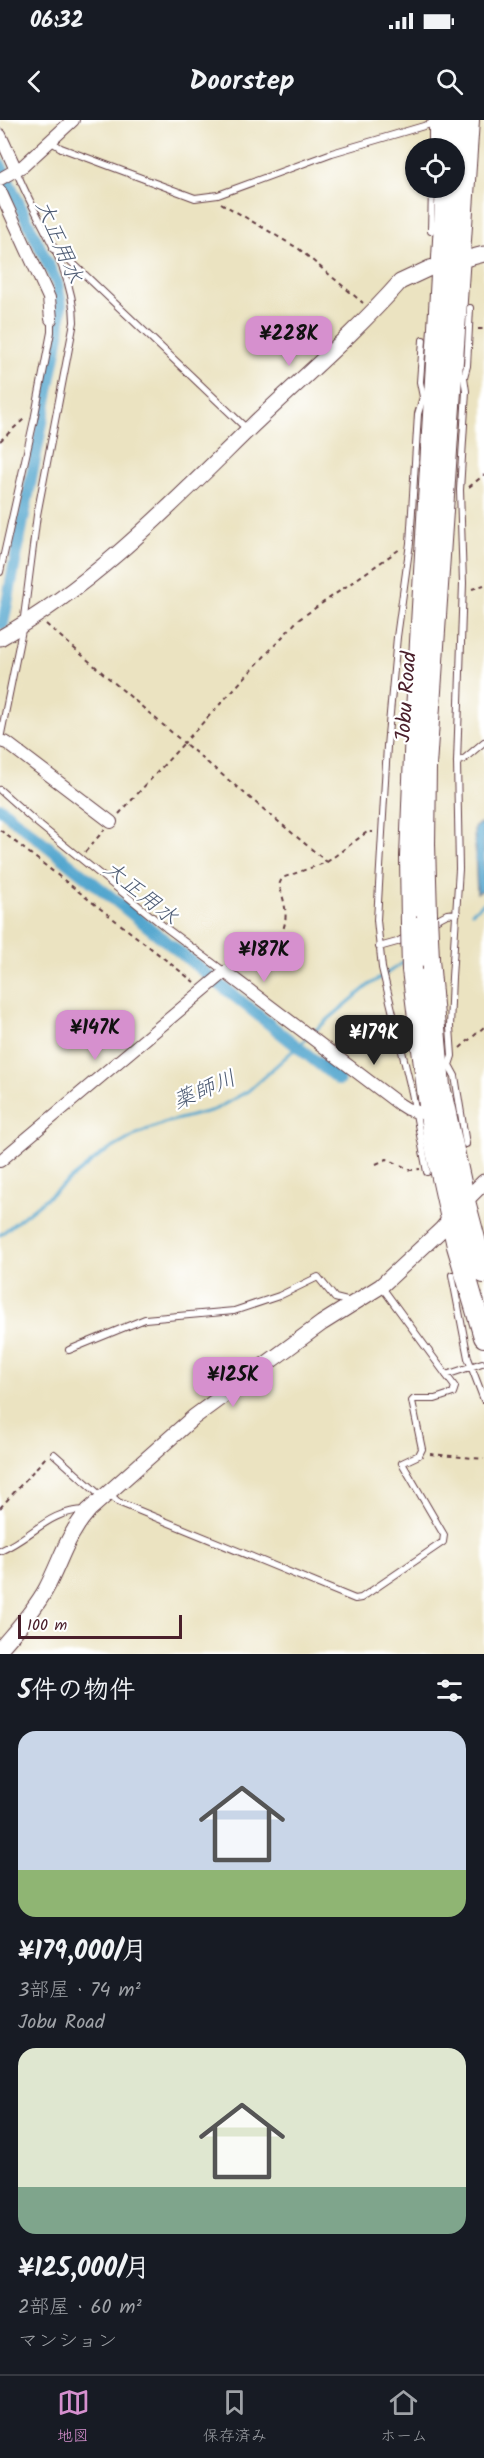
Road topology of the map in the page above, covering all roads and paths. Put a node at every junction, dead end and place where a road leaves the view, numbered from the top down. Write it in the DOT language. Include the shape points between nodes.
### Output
graph roads {
  1 [pos="73,120"];
  2 [pos="469,120"];
  3 [pos="440,121"];
  4 [pos="0,135"];
  5 [pos="437,138"];
  6 [pos="445,138"];
  7 [pos="50,141"];
  8 [pos="14,172"];
  9 [pos="0,179"];
  10 [pos="0,191"];
  11 [pos="209,196"];
  12 [pos="432,198"];
  13 [pos="447,198"];
  14 [pos="431,231"];
  15 [pos="53,249"];
  16 [pos="484,254"];
  17 [pos="450,263"];
  18 [pos="470,308"];
  19 [pos="372,311"];
  20 [pos="51,319"];
  21 [pos="423,340"];
  22 [pos="458,374"];
  23 [pos="428,397"];
  24 [pos="36,409"];
  25 [pos="248,430"];
  26 [pos="0,441"];
  27 [pos="484,475"];
  28 [pos="460,489"];
  29 [pos="410,543"];
  30 [pos="0,572"];
  31 [pos="484,585"];
  32 [pos="463,591"];
  33 [pos="23,625"];
  34 [pos="54,632"];
  35 [pos="0,638"];
  36 [pos="0,740"];
  37 [pos="484,742"];
  38 [pos="184,743"];
  39 [pos="457,762"];
  40 [pos="0,790"];
  41 [pos="111,822"];
  42 [pos="0,830"];
  43 [pos="381,832"];
  44 [pos="80,858"];
  45 [pos="327,862"];
  46 [pos="457,913"];
  47 [pos="419,920"];
  48 [pos="379,946"];
  49 [pos="223,974"];
  50 [pos="207,987"];
  51 [pos="484,1027"];
  52 [pos="451,1049"];
  53 [pos="444,1066"];
  54 [pos="422,1113"];
  55 [pos="466,1144"];
  56 [pos="0,1161"];
  57 [pos="376,1164"];
  58 [pos="426,1169"];
  59 [pos="484,1182"];
  60 [pos="465,1201"];
  61 [pos="451,1219"];
  62 [pos="484,1273"];
  63 [pos="452,1275"];
  64 [pos="381,1286"];
  65 [pos="354,1303"];
  66 [pos="484,1337"];
  67 [pos="69,1350"];
  68 [pos="482,1363"];
  69 [pos="470,1366"];
  70 [pos="446,1375"];
  71 [pos="484,1400"];
  72 [pos="421,1453"];
  73 [pos="54,1454"];
  74 [pos="484,1459"];
  75 [pos="105,1495"];
  76 [pos="0,1508"];
  77 [pos="89,1510"];
  78 [pos="0,1551"];
  79 [pos="0,1649"];
  1 -- 7 [label="street"];
  2 -- 17 [label="highway, Jobu Road"];
  3 -- 5 [label="street"];
  3 -- 6 [label="highway"];
  3 -- 11 [label="lane"];
  4 -- 8 [label="street"];
  7 -- 8 [label="street"];
  7 -- 11 [label="lane" via="173,191 195,198"];
  8 -- 9 [label="street"];
  8 -- 15 [label="lane"];
  10 -- 20 [label="street" via="50,298"];
  11 -- 19 [label="path" via="298,249"];
  12 -- 14 [label="lane"];
  13 -- 17 [label="highway, Jobu Road"];
  15 -- 25 [label="lane" via="62,253"];
  15 -- 33 [label="lane" via="70,289 74,322 37,515"];
  16 -- 17 [label="street"];
  17 -- 19 [label="street" via="400,282"];
  17 -- 22 [label="highway, Jobu Road"];
  17 -- 23 [label="highway, Jobu Road"];
  18 -- 22 [label="lane" via="467,366"];
  19 -- 25 [label="street"];
  20 -- 24 [label="lane"];
  21 -- 23 [label="lane" via="420,382"];
  22 -- 28 [label="lane" via="466,391"];
  22 -- 47 [label="highway, Jobu Road" via="426,766"];
  23 -- 29 [label="lane" via="418,414"];
  23 -- 47 [label="highway, Jobu Road" via="429,507 410,857"];
  24 -- 26 [label="path"];
  24 -- 30 [label="lane"];
  25 -- 33 [label="street" via="115,556"];
  27 -- 28 [label="path" via="473,485"];
  28 -- 32 [label="lane"];
  29 -- 38 [label="path" via="298,620"];
  29 -- 43 [label="lane" via="393,679"];
  31 -- 32 [label="path"];
  32 -- 39 [label="lane"];
  33 -- 35 [label="street"];
  33 -- 36 [label="lane"];
  34 -- 38 [label="path"];
  36 -- 41 [label="street"];
  37 -- 39 [label="lane"];
  38 -- 41 [label="path"];
  38 -- 45 [label="path"];
  39 -- 46 [label="lane"];
  40 -- 44 [label="lane"];
  41 -- 44 [label="path"];
  42 -- 50 [label="path"];
  43 -- 45 [label="path" via="368,832"];
  43 -- 48 [label="lane"];
  44 -- 49 [label="lane"];
  45 -- 49 [label="path" via="282,878 279,885 287,909 284,928 273,944"];
  46 -- 48 [label="lane" via="447,914 397,942"];
  46 -- 52 [label="lane"];
  47 -- 53 [label="highway, Jobu Road, bridge" via="429,959"];
  47 -- 54 [label="highway, Jobu Road, bridge" via="412,970"];
  48 -- 54 [label="lane" via="386,990"];
  49 -- 50 [label="street"];
  49 -- 54 [label="street" via="399,1104"];
  50 -- 56 [label="street"];
  51 -- 52 [label="path" via="464,1046"];
  52 -- 53 [label="lane"];
  53 -- 55 [label="lane" via="455,1076"];
  53 -- 60 [label="highway, Jobu Road" via="442,1096"];
  54 -- 58 [label="lane"];
  54 -- 61 [label="highway, Jobu Road"];
  57 -- 58 [label="path" via="387,1159 411,1170"];
  59 -- 60 [label="street"];
  60 -- 61 [label="street"];
  60 -- 62 [label="highway, Jobu Road"];
  61 -- 64 [label="street"];
  61 -- 66 [label="highway, Jobu Road"];
  63 -- 69 [label="lane"];
  64 -- 65 [label="street"];
  64 -- 70 [label="lane"];
  65 -- 67 [label="lane" via="335,1298 318,1277 234,1311 145,1319"];
  65 -- 75 [label="street" via="194,1417"];
  68 -- 69 [label="lane"];
  69 -- 70 [label="lane"];
  69 -- 71 [label="lane"];
  70 -- 72 [label="lane" via="455,1387 453,1394 412,1401"];
  72 -- 74 [label="path"];
  72 -- 75 [label="lane" via="404,1462 403,1467 445,1539 355,1599"];
  73 -- 75 [label="lane"];
  73 -- 76 [label="path" via="48,1455"];
  75 -- 77 [label="street"];
  77 -- 78 [label="lane" via="53,1516"];
  77 -- 79 [label="street" via="60,1554 41,1597"];
}
